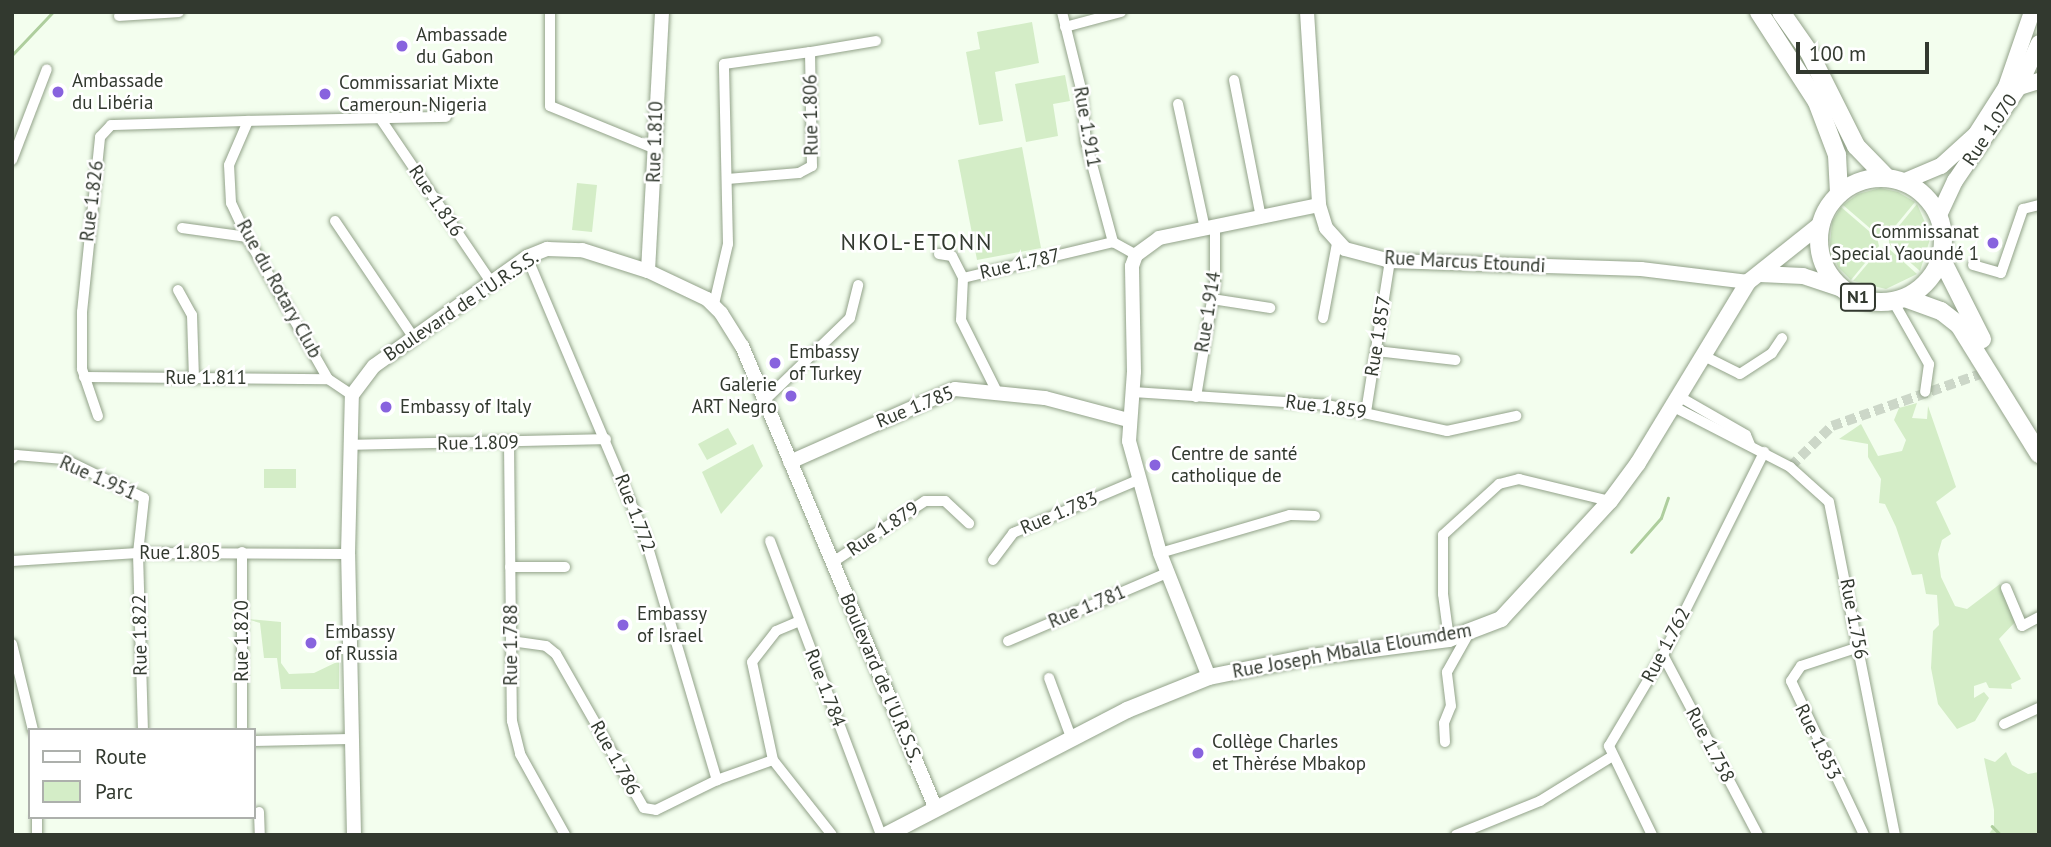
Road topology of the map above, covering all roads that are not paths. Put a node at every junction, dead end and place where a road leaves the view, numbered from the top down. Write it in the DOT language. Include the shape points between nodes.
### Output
graph roads {
  1 [pos="179,12"];
  2 [pos="550,12"];
  3 [pos="662,12"];
  4 [pos="1062,12"];
  5 [pos="1121,12"];
  6 [pos="1307,12"];
  7 [pos="1759,12"];
  8 [pos="1781,12"];
  9 [pos="2032,12"];
  10 [pos="119,16"];
  11 [pos="1065,27"];
  12 [pos="876,41"];
  13 [pos="810,52"];
  14 [pos="2033,53"];
  15 [pos="47,69"];
  16 [pos="1234,80"];
  17 [pos="2039,81"];
  18 [pos="2019,87"];
  19 [pos="1178,104"];
  20 [pos="446,117"];
  21 [pos="248,121"];
  22 [pos="382,121"];
  23 [pos="653,148"];
  24 [pos="12,160"];
  25 [pos="1886,177"];
  26 [pos="727,179"];
  27 [pos="1905,181"];
  28 [pos="1839,194"];
  29 [pos="1318,205"];
  30 [pos="2039,205"];
  31 [pos="1939,215"];
  32 [pos="1261,218"];
  33 [pos="335,220"];
  34 [pos="1821,224"];
  35 [pos="182,228"];
  36 [pos="1211,228"];
  37 [pos="247,237"];
  38 [pos="1113,242"];
  39 [pos="1337,243"];
  40 [pos="939,254"];
  41 [pos="1136,255"];
  42 [pos="527,257"];
  43 [pos="1941,258"];
  44 [pos="1390,261"];
  45 [pos="1973,265"];
  46 [pos="648,271"];
  47 [pos="963,278"];
  48 [pos="1753,278"];
  49 [pos="491,282"];
  50 [pos="858,285"];
  51 [pos="1842,289"];
  52 [pos="178,290"];
  53 [pos="1212,299"];
  54 [pos="1899,299"];
  55 [pos="714,304"];
  56 [pos="1270,308"];
  57 [pos="1323,318"];
  58 [pos="414,338"];
  59 [pos="1782,338"];
  60 [pos="1376,351"];
  61 [pos="1702,355"];
  62 [pos="1455,360"];
  63 [pos="85,377"];
  64 [pos="194,379"];
  65 [pos="328,379"];
  66 [pos="997,392"];
  67 [pos="1925,392"];
  68 [pos="1133,393"];
  69 [pos="352,395"];
  70 [pos="1196,397"];
  71 [pos="765,400"];
  72 [pos="1677,402"];
  73 [pos="1366,412"];
  74 [pos="98,415"];
  75 [pos="1516,416"];
  76 [pos="1128,420"];
  77 [pos="606,439"];
  78 [pos="509,443"];
  79 [pos="349,445"];
  80 [pos="2038,451"];
  81 [pos="1764,452"];
  82 [pos="12,459"];
  83 [pos="790,462"];
  84 [pos="1138,480"];
  85 [pos="144,499"];
  86 [pos="1610,501"];
  87 [pos="1315,516"];
  88 [pos="969,523"];
  89 [pos="770,541"];
  90 [pos="242,552"];
  91 [pos="138,553"];
  92 [pos="348,554"];
  93 [pos="1160,554"];
  94 [pos="993,560"];
  95 [pos="12,561"];
  96 [pos="833,562"];
  97 [pos="510,567"];
  98 [pos="565,567"];
  99 [pos="1167,573"];
  100 [pos="2006,588"];
  101 [pos="2039,617"];
  102 [pos="800,621"];
  103 [pos="1469,633"];
  104 [pos="1449,639"];
  105 [pos="511,641"];
  106 [pos="1008,641"];
  107 [pos="12,644"];
  108 [pos="1859,647"];
  109 [pos="1663,655"];
  110 [pos="1209,677"];
  111 [pos="1049,678"];
  112 [pos="2039,708"];
  113 [pos="2004,724"];
  114 [pos="33,728"];
  115 [pos="143,728"];
  116 [pos="242,728"];
  117 [pos="350,739"];
  118 [pos="1072,740"];
  119 [pos="256,741"];
  120 [pos="1445,742"];
  121 [pos="1611,757"];
  122 [pos="773,760"];
  123 [pos="717,779"];
  124 [pos="936,809"];
  125 [pos="259,812"];
  126 [pos="260,835"];
  127 [pos="354,835"];
  128 [pos="565,835"];
  129 [pos="832,835"];
  130 [pos="881,835"];
  131 [pos="886,835"];
  132 [pos="1456,835"];
  133 [pos="1652,835"];
  134 [pos="1758,835"];
  135 [pos="1864,835"];
  136 [pos="1895,835"];
  1 -- 10 [label="street"];
  2 -- 23 [label="street" via="550,106"];
  3 -- 23 [label="street, Rue 1.810"];
  4 -- 11 [label="street, Rue 1.911"];
  5 -- 11 [label="street"];
  6 -- 29 [label="street"];
  7 -- 28 [label="highway" via="1817,102 1837,155"];
  8 -- 25 [label="highway" via="1809,52 1856,146"];
  9 -- 14 [label="main road, Rue 1.070"];
  11 -- 38 [label="street, Rue 1.911" via="1081,89 1086,142"];
  12 -- 13 [label="street"];
  13 -- 26 [label="street, Rue 1.806" via="812,166 799,173"];
  13 -- 26 [label="street, Rue 1.806" via="724,64"];
  14 -- 18 [label="main road, Rue 1.070"];
  14 -- 27 [label="main road, Rue 1.070" via="1976,134 1941,166"];
  15 -- 24 [label="street"];
  16 -- 32 [label="street"];
  17 -- 18 [label="main road"];
  18 -- 31 [label="main road, Rue 1.070" via="1955,181"];
  19 -- 36 [label="street, Rue 1.914"];
  20 -- 22 [label="street"];
  21 -- 22 [label="street"];
  21 -- 37 [label="street, Rue du Rotary Club" via="227,179 231,204"];
  21 -- 63 [label="street, Rue 1.826" via="104,129 84,286"];
  22 -- 49 [label="street, Rue 1.816"];
  23 -- 46 [label="street, Rue 1.810"];
  25 -- 27 [label="highway"];
  25 -- 28 [label="highway" via="1861,180"];
  26 -- 55 [label="street, Rue 1.806" via="728,244"];
  27 -- 31 [label="highway" via="1931,201"];
  28 -- 34 [label="highway"];
  29 -- 32 [label="street"];
  29 -- 39 [label="street" via="1325,228"];
  30 -- 45 [label="street" via="2023,209 2001,273"];
  31 -- 43 [label="highway, N1" via="1944,237"];
  32 -- 36 [label="street"];
  33 -- 58 [label="street"];
  34 -- 48 [label="main road, Rue Joseph Mballa Eloumdem"];
  34 -- 51 [label="highway, N1" via="1820,252"];
  35 -- 37 [label="street"];
  36 -- 41 [label="street" via="1159,238"];
  36 -- 53 [label="street, Rue 1.914"];
  37 -- 65 [label="street, Rue du Rotary Club"];
  38 -- 41 [label="street"];
  38 -- 47 [label="street, Rue 1.787"];
  39 -- 44 [label="street, Rue Marcus Etoundi" via="1356,254"];
  39 -- 57 [label="street"];
  40 -- 47 [label="street, Rue 1.787" via="952,256"];
  41 -- 68 [label="street" via="1131,280"];
  42 -- 46 [label="street, Boulevard de l'U.R.S.S." via="547,248 582,250"];
  42 -- 49 [label="street, Boulevard de l'U.R.S.S."];
  42 -- 77 [label="street, Rue 1.772"];
  43 -- 54 [label="highway, N1" via="1927,282"];
  43 -- 80 [label="highway, N1"];
  44 -- 48 [label="street, Rue Marcus Etoundi"];
  44 -- 60 [label="street, Rue 1.857"];
  46 -- 55 [label="street, Boulevard de l'U.R.S.S."];
  47 -- 66 [label="street" via="961,320"];
  48 -- 51 [label="main road" via="1803,276"];
  48 -- 61 [label="main road, Rue Joseph Mballa Eloumdem"];
  49 -- 58 [label="street, Boulevard de l'U.R.S.S."];
  50 -- 71 [label="street" via="850,318"];
  51 -- 54 [label="highway, N1" via="1866,300"];
  52 -- 64 [label="street" via="191,315"];
  53 -- 56 [label="street"];
  53 -- 70 [label="street, Rue 1.914"];
  54 -- 67 [label="street" via="1928,364"];
  54 -- 80 [label="highway, N1" via="1941,311 1959,325"];
  55 -- 71 [label="street, Boulevard de l'U.R.S.S." via="742,346"];
  58 -- 69 [label="street, Boulevard de l'U.R.S.S." via="374,366"];
  59 -- 61 [label="street" via="1772,353 1740,374"];
  60 -- 62 [label="street"];
  60 -- 73 [label="street, Rue 1.857"];
  61 -- 72 [label="main road, Rue Joseph Mballa Eloumdem"];
  63 -- 64 [label="street, Rue 1.811"];
  63 -- 74 [label="street, Rue 1.826"];
  64 -- 65 [label="street, Rue 1.811"];
  65 -- 69 [label="street, Rue du Rotary Club"];
  66 -- 76 [label="street, Rue 1.785" via="1076,405"];
  66 -- 83 [label="street, Rue 1.785" via="955,389"];
  68 -- 70 [label="street, Rue 1.859"];
  68 -- 76 [label="street"];
  69 -- 79 [label="street"];
  70 -- 73 [label="street, Rue 1.859" via="1286,401"];
  71 -- 83 [label="street, Boulevard de l'U.R.S.S."];
  72 -- 81 [label="street, Rue 1.756" via="1738,444"];
  72 -- 86 [label="main road, Rue Joseph Mballa Eloumdem"];
  73 -- 75 [label="street, Rue 1.859" via="1447,431"];
  76 -- 84 [label="street"];
  77 -- 78 [label="street, Rue 1.809"];
  77 -- 123 [label="street, Rue 1.772" via="661,582"];
  78 -- 79 [label="street, Rue 1.809"];
  78 -- 97 [label="street, Rue 1.788"];
  79 -- 92 [label="street"];
  81 -- 108 [label="street, Rue 1.756" via="1805,477 1829,502"];
  81 -- 109 [label="street, Rue 1.762"];
  82 -- 85 [label="street, Rue 1.951" via="16,455 64,459"];
  83 -- 96 [label="street, Boulevard de l'U.R.S.S."];
  84 -- 93 [label="street"];
  84 -- 94 [label="street, Rue 1.783" via="1013,533"];
  85 -- 91 [label="street, Rue 1.822"];
  86 -- 103 [label="main road, Rue Joseph Mballa Eloumdem" via="1521,601 1501,619"];
  86 -- 104 [label="street" via="1519,479 1508,479 1489,492 1443,535"];
  87 -- 93 [label="street" via="1290,515"];
  88 -- 96 [label="street, Rue 1.879" via="945,500 925,500"];
  89 -- 102 [label="street, Rue 1.784"];
  90 -- 91 [label="street, Rue 1.805"];
  90 -- 92 [label="street, Rue 1.805"];
  90 -- 116 [label="street, Rue 1.820"];
  91 -- 95 [label="street, Rue 1.805"];
  91 -- 115 [label="street, Rue 1.822"];
  92 -- 117 [label="street"];
  93 -- 99 [label="street"];
  96 -- 124 [label="street, Boulevard de l'U.R.S.S."];
  97 -- 98 [label="street"];
  97 -- 105 [label="street, Rue 1.788"];
  99 -- 106 [label="street, Rue 1.781"];
  99 -- 110 [label="street"];
  100 -- 101 [label="street" via="2022,626"];
  102 -- 122 [label="street" via="776,631 752,662"];
  102 -- 130 [label="street, Rue 1.784"];
  103 -- 104 [label="main road, Rue Joseph Mballa Eloumdem"];
  103 -- 120 [label="street" via="1447,672 1451,706 1444,723"];
  104 -- 110 [label="main road, Rue Joseph Mballa Eloumdem" via="1303,658"];
  105 -- 123 [label="street, Rue 1.786" via="547,646 556,654 644,808 656,810"];
  105 -- 128 [label="street, Rue 1.788" via="514,741"];
  107 -- 114 [label="street"];
  108 -- 135 [label="street, Rue 1.853" via="1801,666 1791,681"];
  108 -- 136 [label="street, Rue 1.756"];
  109 -- 121 [label="street, Rue 1.762" via="1613,737"];
  109 -- 134 [label="street, Rue 1.758"];
  110 -- 118 [label="main road, Rue Joseph Mballa Eloumdem" via="1127,710"];
  111 -- 118 [label="street"];
  112 -- 113 [label="street"];
  117 -- 119 [label="street"];
  117 -- 127 [label="street"];
  118 -- 124 [label="main road, Rue Joseph Mballa Eloumdem"];
  121 -- 132 [label="street" via="1540,801"];
  121 -- 133 [label="street"];
  122 -- 123 [label="street, Rue 1.786"];
  122 -- 129 [label="street"];
  124 -- 131 [label="main road, Rue Joseph Mballa Eloumdem"];
  125 -- 126 [label="street"];
}
